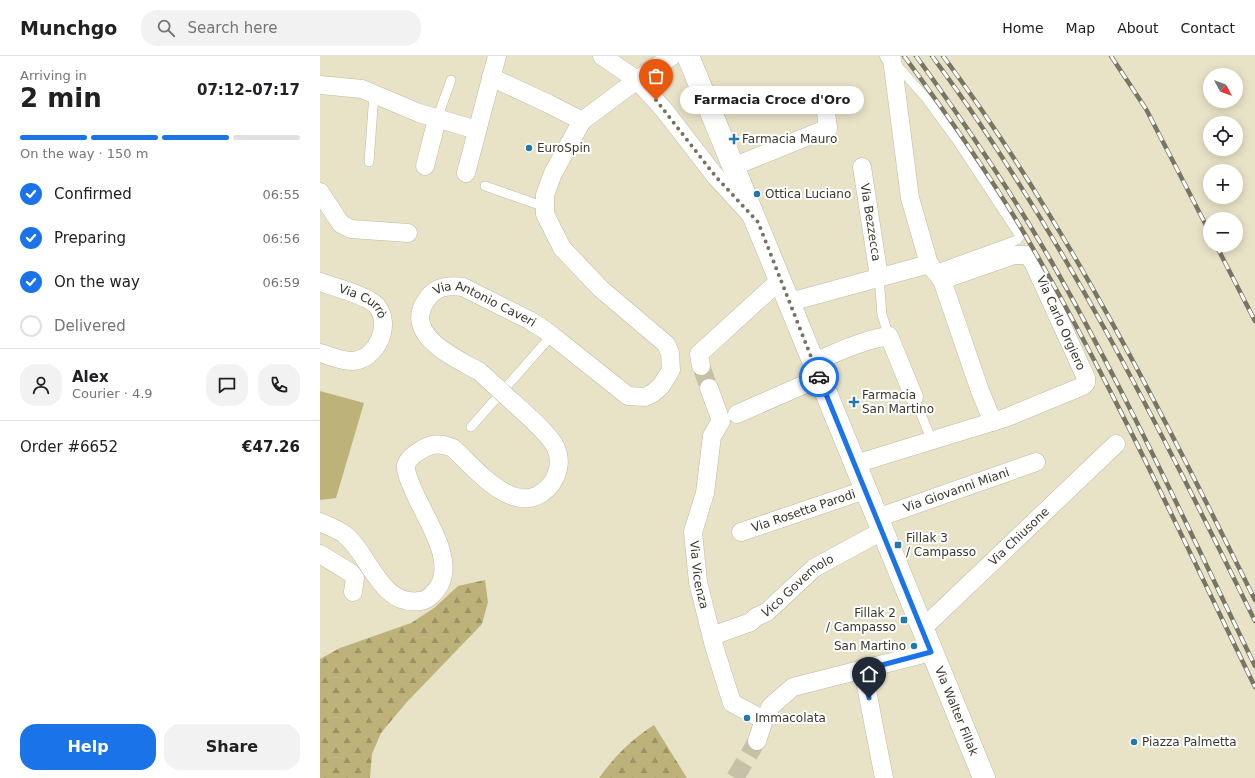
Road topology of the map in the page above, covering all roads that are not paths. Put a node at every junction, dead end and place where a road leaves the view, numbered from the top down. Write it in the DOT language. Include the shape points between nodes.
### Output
graph roads {
  1 [pos="602,56"];
  2 [pos="672,56"];
  3 [pos="688,56"];
  4 [pos="890,58"];
  5 [pos="492,63"];
  6 [pos="451,80"];
  7 [pos="637,80"];
  8 [pos="320,85"];
  9 [pos="374,94"];
  10 [pos="824,98"];
  11 [pos="437,119"];
  12 [pos="582,121"];
  13 [pos="477,130"];
  14 [pos="369,162"];
  15 [pos="425,166"];
  16 [pos="734,166"];
  17 [pos="862,167"];
  18 [pos="466,173"];
  19 [pos="485,186"];
  20 [pos="320,192"];
  21 [pos="546,207"];
  22 [pos="758,222"];
  23 [pos="408,233"];
  24 [pos="935,271"];
  25 [pos="879,277"];
  26 [pos="780,280"];
  27 [pos="320,282"];
  28 [pos="790,302"];
  29 [pos="552,335"];
  30 [pos="889,336"];
  31 [pos="320,353"];
  32 [pos="701,366"];
  33 [pos="816,370"];
  34 [pos="709,388"];
  35 [pos="914,397"];
  36 [pos="737,414"];
  37 [pos="993,422"];
  38 [pos="471,427"];
  39 [pos="932,441"];
  40 [pos="1116,444"];
  41 [pos="1036,462"];
  42 [pos="855,464"];
  43 [pos="865,490"];
  44 [pos="320,522"];
  45 [pos="880,525"];
  46 [pos="741,532"];
  47 [pos="320,554"];
  48 [pos="353,592"];
  49 [pos="922,629"];
  50 [pos="712,636"];
  51 [pos="931,652"];
  52 [pos="863,670"];
  53 [pos="764,720"];
  54 [pos="757,741"];
  55 [pos="884,778"];
  56 [pos="984,778"];
  1 -- 7 [label="street, Via Walter Fillak"];
  2 -- 7 [label="street, Via Antonio Caveri"];
  3 -- 16 [label="main road, Via Walter Fillak"];
  4 -- 24 [label="street" via="910,198"];
  4 -- 24 [label="lane" via="926,98 952,133 1020,236 1017,240"];
  5 -- 12 [label="street" via="549,104"];
  5 -- 13 [label="street"];
  6 -- 11 [label="lane"];
  7 -- 12 [label="street, Via Antonio Caveri"];
  7 -- 22 [label="street, Via Walter Fillak" via="665,110 716,177"];
  8 -- 9 [label="street" via="362,89"];
  9 -- 11 [label="street"];
  9 -- 14 [label="lane"];
  10 -- 16 [label="street" via="828,128"];
  11 -- 13 [label="street"];
  11 -- 15 [label="street"];
  12 -- 21 [label="street, Via Antonio Caveri" via="553,173 546,195"];
  13 -- 18 [label="street"];
  16 -- 22 [label="main road, Via Walter Fillak"];
  17 -- 25 [label="street, Via Bezzecca"];
  19 -- 21 [label="lane"];
  20 -- 23 [label="street" via="341,224 351,229"];
  21 -- 29 [label="street, Via Antonio Caveri" via="545,214 562,248 601,289 666,344 670,353 671,370 654,393 645,397 628,396"];
  22 -- 26 [label="main road, Via Walter Fillak"];
  24 -- 25 [label="street, Via Bezzecca"];
  24 -- 37 [label="street"];
  24 -- 37 [label="street, Via Carlo Orgiero" via="1014,255 1028,255 1086,378 1083,386"];
  25 -- 28 [label="street, Via Bezzecca"];
  25 -- 30 [label="lane, Via Bezzecca" via="882,315"];
  26 -- 28 [label="main road, Via Walter Fillak"];
  26 -- 32 [label="street" via="700,354"];
  27 -- 31 [label="street, Via Currò" via="368,300 377,306 383,332 380,341 372,350 358,360 341,360"];
  28 -- 33 [label="main road, Via Walter Fillak"];
  29 -- 38 [label="lane"];
  29 -- 44 [label="street, Via Antonio Caveri, bridge" via="529,320 463,287 448,286 434,291 422,308 421,320 425,333 437,348 480,372 505,395 552,441 559,465 552,483 544,491 522,498 508,496 494,486 453,448 439,444 426,447 410,459 406,465 406,472 444,562 444,574 440,585 431,596 423,600 406,600 389,592 382,586 364,555 344,534"];
  30 -- 33 [label="street" via="842,350"];
  30 -- 35 [label="street, Via Bezzecca"];
  33 -- 36 [label="street"];
  33 -- 42 [label="main road, Via Walter Fillak"];
  34 -- 50 [label="street, Via Vicenza" via="721,421 712,436 704,493 693,532 698,582"];
  35 -- 39 [label="lane, Via Bezzecca"];
  37 -- 39 [label="street, Via Carlo Orgiero"];
  39 -- 42 [label="street, Via Carlo Orgiero"];
  40 -- 49 [label="street, Via Chiusone"];
  41 -- 45 [label="street, Via Giovanni Miani"];
  42 -- 43 [label="main road, Via Walter Fillak"];
  43 -- 45 [label="main road, Via Walter Fillak"];
  43 -- 46 [label="street, Via Rosetta Parodi"];
  45 -- 49 [label="main road, Via Walter Fillak"];
  45 -- 50 [label="street, Vico Governolo" via="814,568 767,612 751,622"];
  47 -- 48 [label="street" via="351,573 355,578"];
  49 -- 51 [label="main road, Via Walter Fillak"];
  50 -- 53 [label="street, Via Vicenza" via="732,703"];
  51 -- 52 [label="street"];
  51 -- 56 [label="main road, Via Walter Fillak"];
  52 -- 53 [label="street" via="793,687 771,706"];
  52 -- 55 [label="street"];
  53 -- 54 [label="street"];
}
